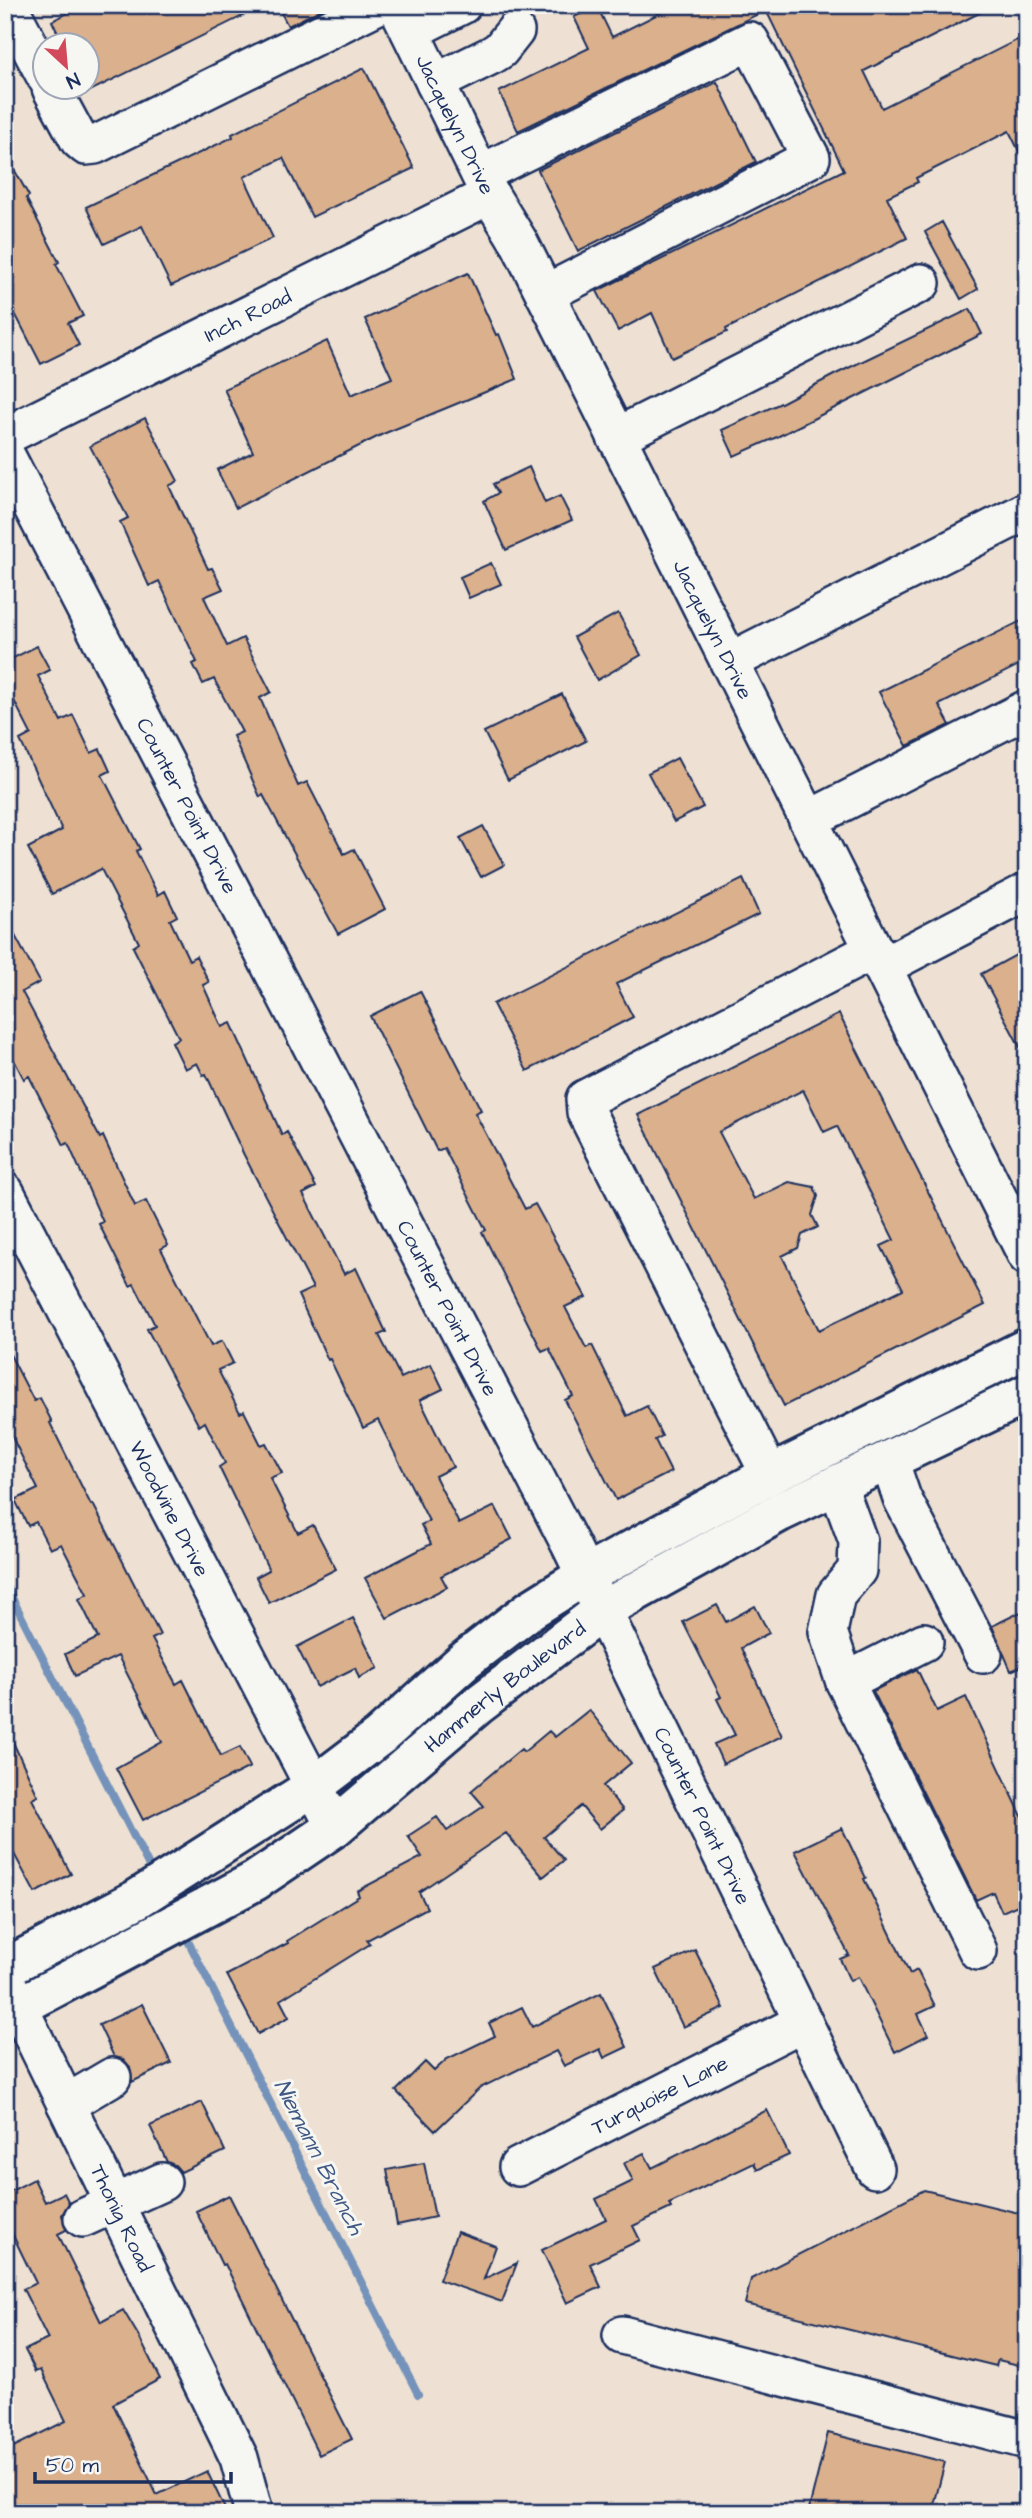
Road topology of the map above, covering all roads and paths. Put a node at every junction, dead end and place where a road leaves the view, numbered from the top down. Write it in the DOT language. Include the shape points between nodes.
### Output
graph roads {
  1 [pos="8,5"];
  2 [pos="462,5"];
  3 [pos="388,13"];
  4 [pos="515,31"];
  5 [pos="32,51"];
  6 [pos="435,83"];
  7 [pos="59,102"];
  8 [pos="485,184"];
  9 [pos="921,283"];
  10 [pos="545,294"];
  11 [pos="5,436"];
  12 [pos="616,437"];
  13 [pos="5,454"];
  14 [pos="1027,511"];
  15 [pos="729,662"];
  16 [pos="1027,709"];
  17 [pos="808,820"];
  18 [pos="1027,892"];
  19 [pos="878,958"];
  20 [pos="5,1192"];
  21 [pos="1027,1256"];
  22 [pos="1027,1348"];
  23 [pos="1027,1394"];
  24 [pos="889,1460"];
  25 [pos="770,1475"];
  26 [pos="838,1484"];
  27 [pos="586,1575"];
  28 [pos="603,1610"];
  29 [pos="924,1642"];
  30 [pos="984,1654"];
  31 [pos="845,1682"];
  32 [pos="313,1787"];
  33 [pos="335,1826"];
  34 [pos="978,1951"];
  35 [pos="5,1968"];
  36 [pos="10,2000"];
  37 [pos="803,2022"];
  38 [pos="112,2077"];
  39 [pos="66,2104"];
  40 [pos="518,2167"];
  41 [pos="874,2169"];
  42 [pos="162,2182"];
  43 [pos="99,2210"];
  44 [pos="622,2334"];
  45 [pos="1027,2440"];
  46 [pos="254,2513"];
  1 -- 5 [label="street"];
  2 -- 3 [label="street"];
  3 -- 6 [label="street, Jacquelyn Drive"];
  3 -- 7 [label="street" via="94,145 79,140"];
  4 -- 6 [label="street" via="500,50"];
  6 -- 8 [label="street, Jacquelyn Drive"];
  8 -- 10 [label="street, Jacquelyn Drive"];
  8 -- 10 [label="street, Inch Road" via="750,41 811,158"];
  8 -- 11 [label="street, Inch Road"];
  9 -- 12 [label="street"];
  10 -- 12 [label="street, Jacquelyn Drive"];
  12 -- 15 [label="street, Jacquelyn Drive"];
  13 -- 27 [label="street, Counter Point Drive"];
  14 -- 15 [label="street"];
  15 -- 17 [label="street, Jacquelyn Drive"];
  16 -- 17 [label="street"];
  17 -- 19 [label="street, Jacquelyn Drive"];
  18 -- 19 [label="street"];
  19 -- 21 [label="street, Jacquelyn Drive"];
  19 -- 25 [label="street" via="585,1100 586,1112"];
  20 -- 32 [label="street, Woodvine Drive"];
  22 -- 25 [label="main road, Hammerly Boulevard"];
  23 -- 24 [label="main road, Hammerly Boulevard"];
  24 -- 26 [label="main road, Hammerly Boulevard"];
  24 -- 30 [label="street" via="902,1498"];
  25 -- 27 [label="main road, Hammerly Boulevard"];
  26 -- 28 [label="main road, Hammerly Boulevard"];
  26 -- 31 [label="street" via="858,1541 857,1570 836,1595 828,1632"];
  27 -- 28 [label="street, Counter Point Drive"];
  27 -- 32 [label="main road, Hammerly Boulevard" via="530,1610 464,1661 380,1736"];
  28 -- 33 [label="main road, Hammerly Boulevard" via="478,1705"];
  28 -- 37 [label="street, Counter Point Drive"];
  29 -- 31 [label="street"];
  31 -- 34 [label="street"];
  32 -- 33 [label="street, Woodvine Drive"];
  32 -- 35 [label="main road, Hammerly Boulevard" via="137,1899"];
  33 -- 36 [label="main road, Hammerly Boulevard" via="255,1881"];
  36 -- 39 [label="street, Thonig Road"];
  37 -- 40 [label="street, Turquoise Lane"];
  37 -- 41 [label="street, Counter Point Drive"];
  38 -- 39 [label="street"];
  39 -- 43 [label="street, Thonig Road"];
  42 -- 43 [label="street"];
  43 -- 46 [label="street, Thonig Road" via="239,2458"];
  44 -- 45 [label="street"];
}
